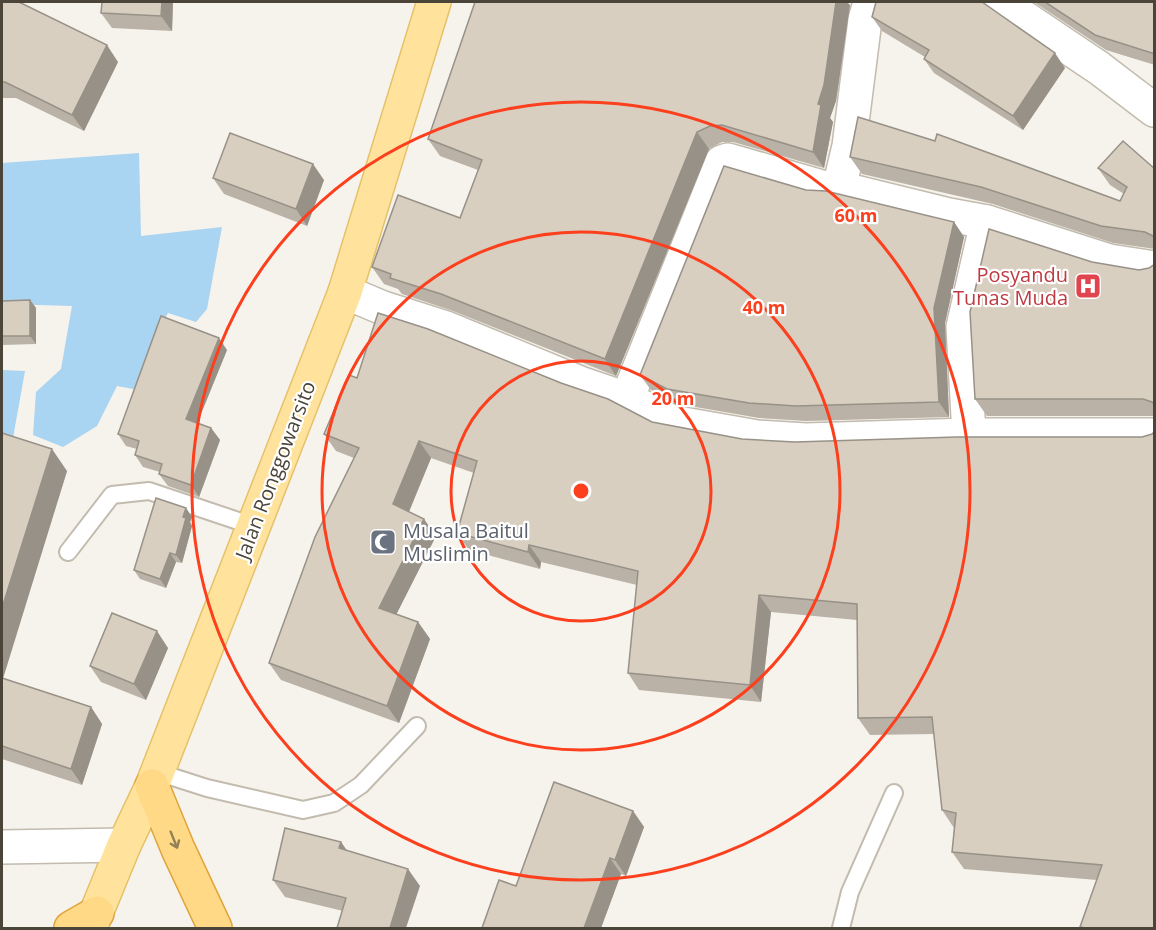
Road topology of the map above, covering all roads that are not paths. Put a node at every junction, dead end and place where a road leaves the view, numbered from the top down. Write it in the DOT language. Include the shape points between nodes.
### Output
graph roads {
  1 [pos="434,2"];
  2 [pos="870,2"];
  3 [pos="1001,2"];
  4 [pos="1155,110"];
  5 [pos="839,188"];
  6 [pos="987,222"];
  7 [pos="1155,268"];
  8 [pos="345,292"];
  9 [pos="627,399"];
  10 [pos="969,435"];
  11 [pos="1155,435"];
  12 [pos="253,526"];
  13 [pos="68,552"];
  14 [pos="417,726"];
  15 [pos="154,779"];
  16 [pos="894,793"];
  17 [pos="124,845"];
  18 [pos="2,848"];
  19 [pos="86,923"];
  20 [pos="215,928"];
  21 [pos="841,928"];
  1 -- 8 [label="main road, Jalan Ronggowarsito"];
  2 -- 5 [label="street"];
  3 -- 4 [label="street"];
  5 -- 6 [label="street"];
  5 -- 9 [label="street" via="822,187 728,160 722,162"];
  6 -- 7 [label="street" via="1108,261"];
  6 -- 10 [label="street" via="963,327"];
  8 -- 9 [label="street"];
  8 -- 12 [label="main road, Jalan Ronggowarsito"];
  9 -- 10 [label="street" via="672,422 757,437 806,440"];
  10 -- 11 [label="street"];
  12 -- 13 [label="lane" via="149,491 112,495"];
  12 -- 15 [label="main road, Jalan Ronggowarsito"];
  14 -- 15 [label="lane" via="361,785 334,802 303,810"];
  15 -- 17 [label="main road, Jalan Ronggowarsito"];
  15 -- 20 [label="highway, one-way" via="178,849"];
  16 -- 21 [label="lane" via="850,892"];
  17 -- 18 [label="street"];
  17 -- 19 [label="main road, Jalan Ronggowarsito"];
}
